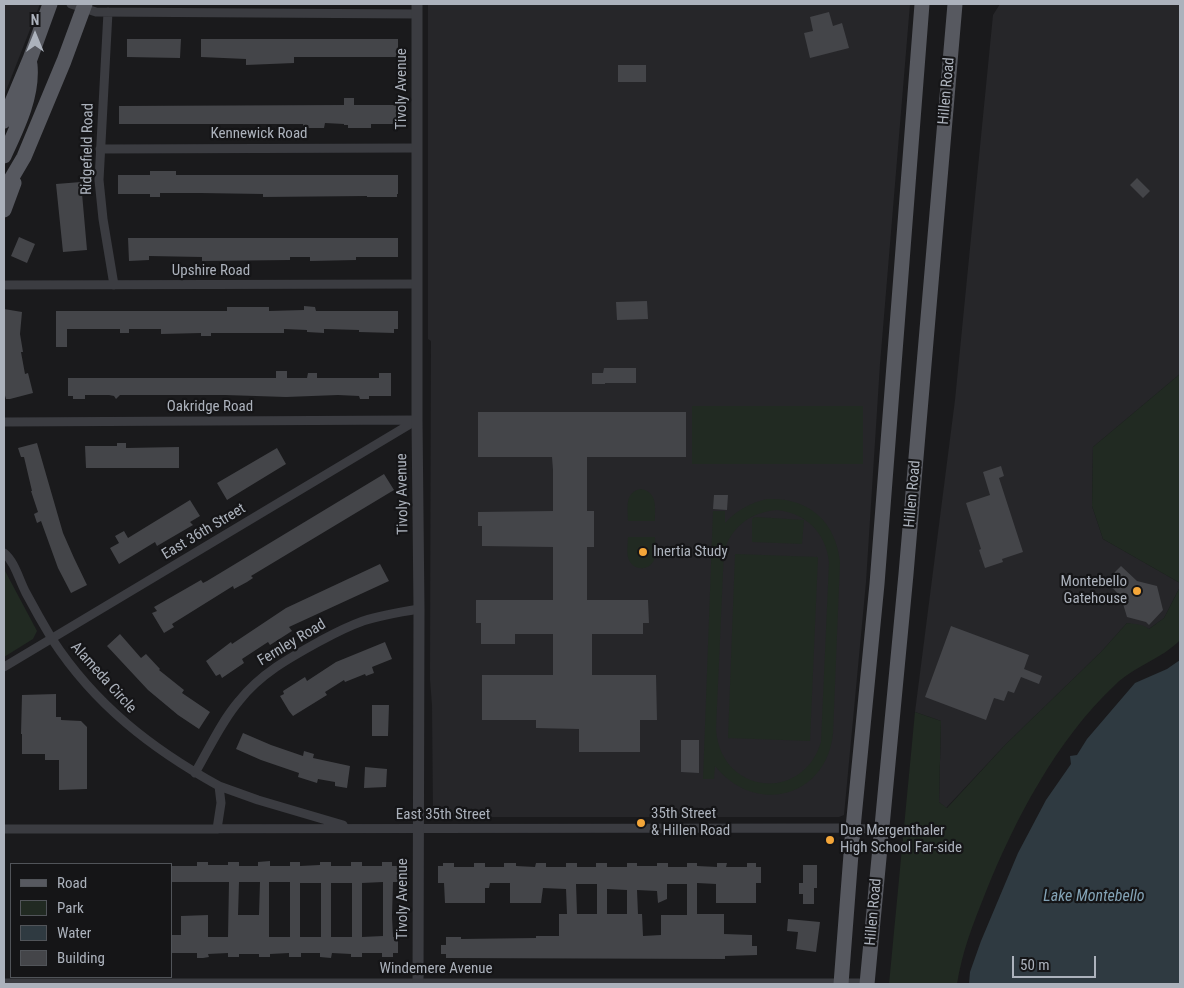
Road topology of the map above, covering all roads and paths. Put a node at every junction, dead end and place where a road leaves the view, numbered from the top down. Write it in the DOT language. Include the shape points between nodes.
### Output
graph roads {
  1 [pos="50,4"];
  2 [pos="922,4"];
  3 [pos="954,4"];
  4 [pos="80,5"];
  5 [pos="417,9"];
  6 [pos="108,12"];
  7 [pos="30,59"];
  8 [pos="4,121"];
  9 [pos="417,148"];
  10 [pos="100,149"];
  11 [pos="4,156"];
  12 [pos="24,157"];
  13 [pos="4,191"];
  14 [pos="4,210"];
  15 [pos="417,284"];
  16 [pos="4,285"];
  17 [pos="114,285"];
  18 [pos="417,420"];
  19 [pos="4,422"];
  20 [pos="4,553"];
  21 [pos="419,609"];
  22 [pos="52,638"];
  23 [pos="4,667"];
  24 [pos="195,773"];
  25 [pos="219,786"];
  26 [pos="356,828"];
  27 [pos="418,828"];
  28 [pos="853,828"];
  29 [pos="4,829"];
  30 [pos="217,829"];
  31 [pos="882,830"];
  32 [pos="4,982"];
  33 [pos="418,984"];
  34 [pos="841,984"];
  35 [pos="867,984"];
  1 -- 7 [label="main road"];
  2 -- 28 [label="main road, Hillen Road" via="877,584"];
  3 -- 31 [label="main road, Hillen Road" via="920,423"];
  4 -- 6 [label="street" via="96,12"];
  4 -- 12 [label="main road"];
  5 -- 6 [label="street"];
  5 -- 9 [label="street, Tivoly Avenue"];
  6 -- 10 [label="street, Ridgefield Road"];
  7 -- 8 [label="main road"];
  7 -- 11 [label="main road" via="30,90"];
  9 -- 10 [label="street, Kennewick Road"];
  9 -- 15 [label="street, Tivoly Avenue"];
  10 -- 17 [label="street, Ridgefield Road" via="101,202"];
  12 -- 13 [label="main road"];
  12 -- 14 [label="main road"];
  15 -- 17 [label="street, Upshire Road"];
  15 -- 18 [label="street, Tivoly Avenue"];
  16 -- 17 [label="street, Upshire Road"];
  18 -- 19 [label="street, Oakridge Road"];
  18 -- 21 [label="street, Tivoly Avenue"];
  18 -- 22 [label="street, East 36th Street"];
  20 -- 22 [label="street, Alameda Circle"];
  21 -- 24 [label="street, Fernley Road" via="362,621 271,670 238,701"];
  21 -- 27 [label="street, Tivoly Avenue"];
  22 -- 23 [label="street, East 36th Street"];
  22 -- 24 [label="street, Alameda Circle" via="83,680 124,723"];
  24 -- 25 [label="street, Alameda Circle"];
  25 -- 26 [label="street, Alameda Circle"];
  25 -- 30 [label="street" via="221,803"];
  26 -- 27 [label="street, East 35th Street"];
  26 -- 30 [label="street, East 35th Street"];
  27 -- 28 [label="street, East 35th Street"];
  27 -- 33 [label="street, Tivoly Avenue"];
  28 -- 31 [label="street, East 35th Street"];
  28 -- 34 [label="main road, Hillen Road"];
  29 -- 30 [label="street, East 35th Street"];
  31 -- 35 [label="main road, Hillen Road"];
  32 -- 33 [label="street, Windemere Avenue"];
  33 -- 34 [label="street, Windemere Avenue"];
  34 -- 35 [label="street, Windemere Avenue"];
}
